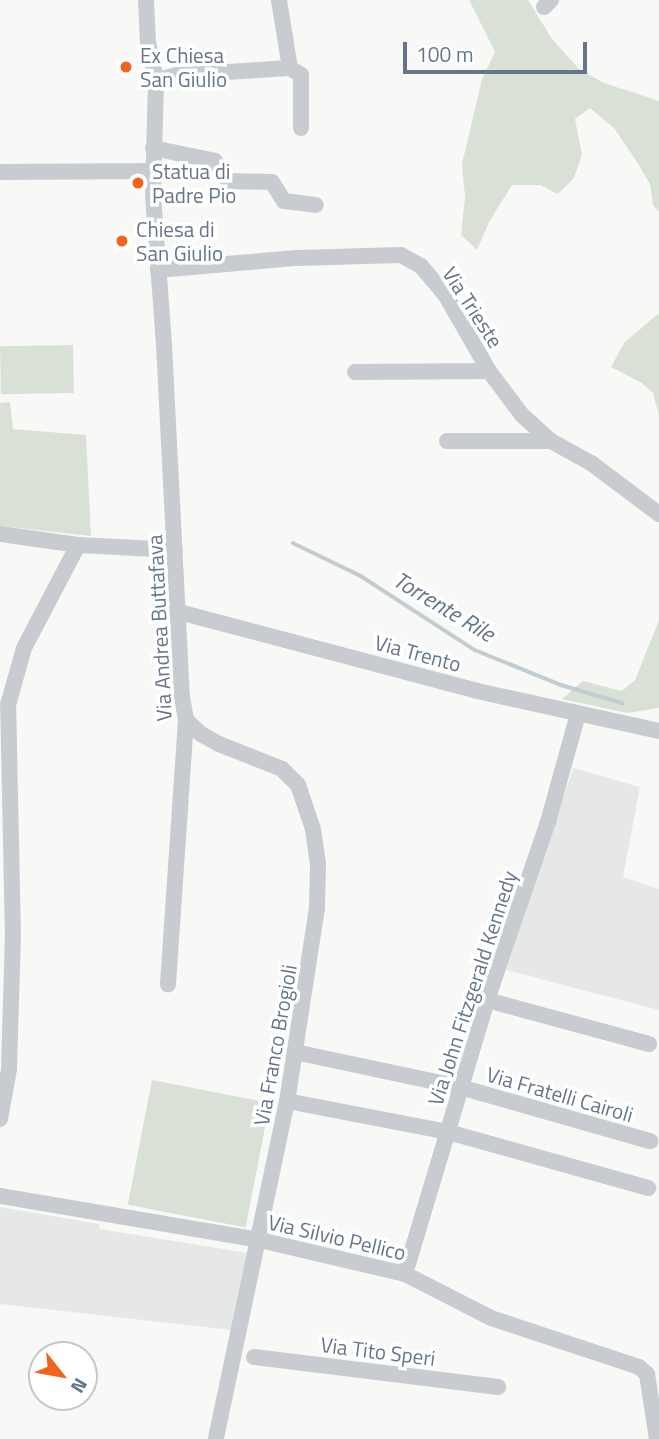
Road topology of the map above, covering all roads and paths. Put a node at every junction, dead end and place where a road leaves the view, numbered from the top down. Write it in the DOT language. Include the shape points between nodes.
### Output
graph roads {
  1 [pos="146,0"];
  2 [pos="279,0"];
  3 [pos="290,68"];
  4 [pos="156,80"];
  5 [pos="301,128"];
  6 [pos="153,148"];
  7 [pos="0,172"];
  8 [pos="152,172"];
  9 [pos="316,205"];
  10 [pos="158,270"];
  11 [pos="489,371"];
  12 [pos="355,372"];
  13 [pos="447,441"];
  14 [pos="551,441"];
  15 [pos="659,514"];
  16 [pos="0,534"];
  17 [pos="79,545"];
  18 [pos="176,550"];
  19 [pos="179,612"];
  20 [pos="578,715"];
  21 [pos="186,720"];
  22 [pos="655,727"];
  23 [pos="168,984"];
  24 [pos="487,1000"];
  25 [pos="5,1039"];
  26 [pos="649,1044"];
  27 [pos="295,1052"];
  28 [pos="460,1087"];
  29 [pos="287,1101"];
  30 [pos="0,1119"];
  31 [pos="448,1132"];
  32 [pos="650,1141"];
  33 [pos="648,1188"];
  34 [pos="0,1196"];
  35 [pos="260,1240"];
  36 [pos="405,1274"];
  37 [pos="243,1356"];
  38 [pos="498,1387"];
  39 [pos="216,1439"];
  40 [pos="657,1439"];
  1 -- 4 [label="street, Via Andrea Buttafava"];
  2 -- 3 [label="street"];
  3 -- 4 [label="street"];
  3 -- 5 [label="street" via="301,75"];
  4 -- 6 [label="street, Via Andrea Buttafava"];
  6 -- 8 [label="street, Via Andrea Buttafava"];
  6 -- 9 [label="street" via="215,161 228,181 272,182 284,201"];
  7 -- 8 [label="street"];
  8 -- 10 [label="street, Via Andrea Buttafava"];
  10 -- 11 [label="street, Via Trieste" via="401,254 421,266 446,296"];
  10 -- 18 [label="street, Via Andrea Buttafava"];
  11 -- 12 [label="street"];
  11 -- 14 [label="street, Via Trieste" via="523,415"];
  13 -- 14 [label="street"];
  14 -- 15 [label="street, Via Trieste" via="602,470"];
  16 -- 17 [label="street"];
  17 -- 18 [label="street"];
  17 -- 25 [label="street" via="24,648 8,705 12,937"];
  18 -- 19 [label="street, Via Andrea Buttafava"];
  19 -- 20 [label="street, Via Trento"];
  19 -- 21 [label="street, Via Andrea Buttafava"];
  20 -- 22 [label="street, Via Trento"];
  20 -- 24 [label="street, Via John Fitzgerald Kennedy" via="548,822"];
  21 -- 23 [label="street, Via Andrea Buttafava"];
  21 -- 27 [label="street, Via Franco Brogioli" via="219,744 282,769 298,785 306,803 318,863 317,908"];
  24 -- 26 [label="street"];
  24 -- 28 [label="street, Via John Fitzgerald Kennedy"];
  25 -- 30 [label="street"];
  27 -- 28 [label="street, Via Fratelli Cairoli"];
  27 -- 29 [label="street, Via Franco Brogioli"];
  28 -- 31 [label="street, Via John Fitzgerald Kennedy"];
  28 -- 32 [label="street, Via Fratelli Cairoli"];
  29 -- 31 [label="street"];
  29 -- 35 [label="street, Via Franco Brogioli"];
  31 -- 33 [label="street"];
  31 -- 36 [label="street, Via John Fitzgerald Kennedy"];
  34 -- 35 [label="street, Via Silvio Pellico"];
  35 -- 36 [label="street, Via Silvio Pellico"];
  35 -- 37 [label="street, Via Franco Brogioli"];
  36 -- 40 [label="street, Via Silvio Pellico" via="491,1318 639,1367 647,1374"];
  37 -- 38 [label="street, Via Tito Speri"];
  37 -- 39 [label="street, Via Franco Brogioli"];
}
